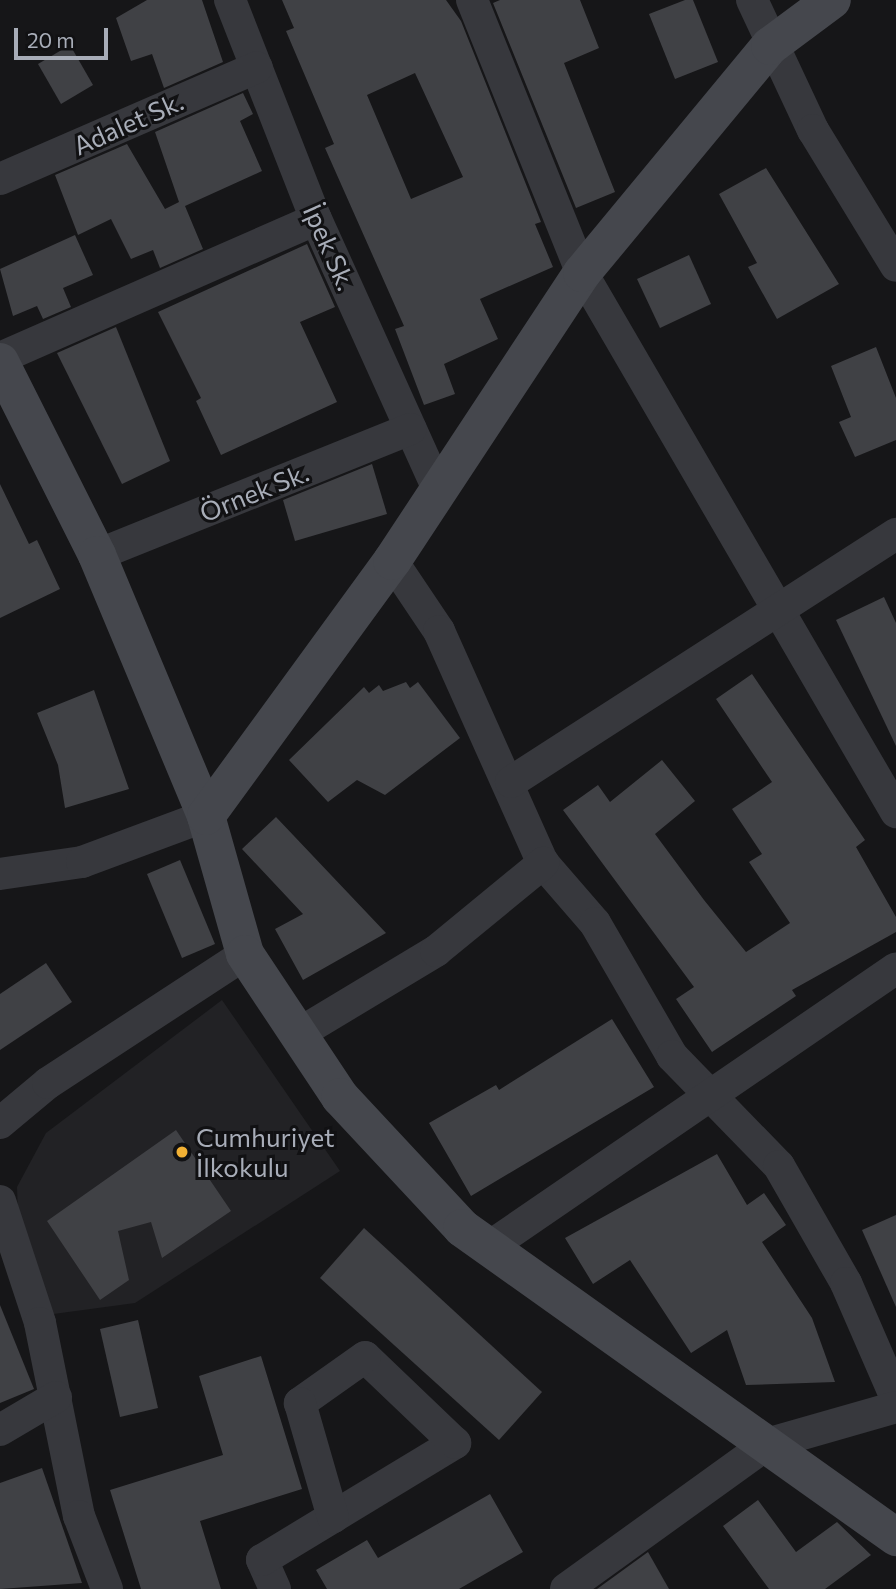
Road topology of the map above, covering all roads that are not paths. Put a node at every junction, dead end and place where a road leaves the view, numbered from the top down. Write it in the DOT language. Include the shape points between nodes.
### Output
graph roads {
  1 [pos="230,0"];
  2 [pos="472,0"];
  3 [pos="752,0"];
  4 [pos="832,0"];
  5 [pos="770,46"];
  6 [pos="257,67"];
  7 [pos="0,179"];
  8 [pos="316,219"];
  9 [pos="896,266"];
  10 [pos="582,273"];
  11 [pos="0,360"];
  12 [pos="411,429"];
  13 [pos="439,491"];
  14 [pos="896,534"];
  15 [pos="97,555"];
  16 [pos="392,561"];
  17 [pos="781,606"];
  18 [pos="511,782"];
  19 [pos="896,812"];
  20 [pos="206,816"];
  21 [pos="543,863"];
  22 [pos="0,874"];
  23 [pos="244,954"];
  24 [pos="896,968"];
  25 [pos="298,1034"];
  26 [pos="712,1092"];
  27 [pos="0,1123"];
  28 [pos="0,1201"];
  29 [pos="489,1247"];
  30 [pos="56,1397"];
  31 [pos="896,1398"];
  32 [pos="896,1407"];
  33 [pos="0,1430"];
  34 [pos="767,1444"];
  35 [pos="332,1517"];
  36 [pos="896,1537"];
  37 [pos="107,1589"];
  38 [pos="275,1589"];
  39 [pos="566,1589"];
  1 -- 6 [label="street, İpek Sk."];
  2 -- 10 [label="street"];
  3 -- 5 [label="street"];
  4 -- 5 [label="street"];
  5 -- 9 [label="street"];
  5 -- 10 [label="street"];
  6 -- 7 [label="street, Adalet Sk."];
  6 -- 8 [label="street, İpek Sk."];
  8 -- 11 [label="street"];
  8 -- 12 [label="street, İpek Sk."];
  10 -- 13 [label="street"];
  10 -- 17 [label="street"];
  11 -- 15 [label="street"];
  12 -- 13 [label="street, İpek Sk."];
  12 -- 15 [label="street, Örnek Sk."];
  13 -- 16 [label="street"];
  14 -- 17 [label="street"];
  15 -- 20 [label="street"];
  16 -- 18 [label="street" via="439,631"];
  16 -- 20 [label="street"];
  17 -- 18 [label="street"];
  17 -- 19 [label="street"];
  18 -- 21 [label="street"];
  20 -- 22 [label="street" via="82,862"];
  20 -- 23 [label="street"];
  21 -- 25 [label="street" via="436,951"];
  21 -- 26 [label="street" via="595,923 673,1056"];
  23 -- 25 [label="street"];
  23 -- 27 [label="street" via="48,1083"];
  24 -- 26 [label="street"];
  25 -- 29 [label="street" via="340,1097 462,1228"];
  26 -- 29 [label="street"];
  26 -- 31 [label="street" via="779,1166 846,1283"];
  28 -- 30 [label="street" via="40,1323"];
  29 -- 34 [label="street"];
  30 -- 33 [label="street"];
  30 -- 37 [label="street" via="79,1516"];
  32 -- 34 [label="street"];
  34 -- 36 [label="street"];
  34 -- 39 [label="street"];
  35 -- 35 [label="street" via="455,1443 365,1357 300,1404"];
  35 -- 38 [label="street" via="262,1560"];
}
